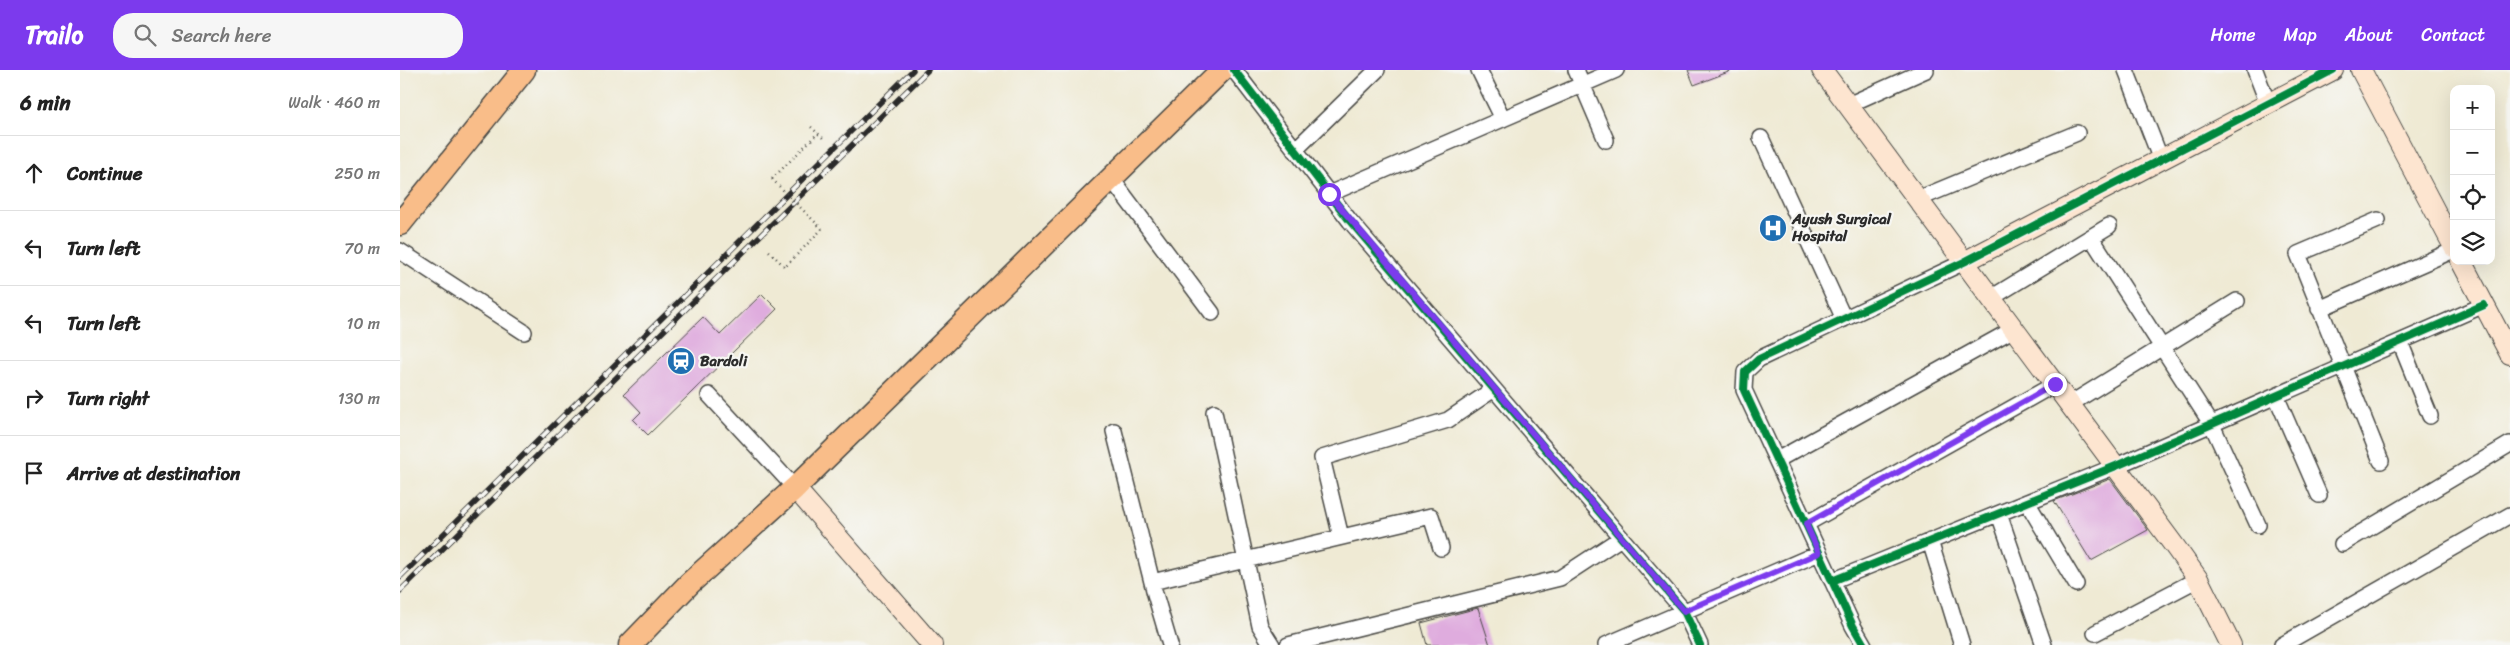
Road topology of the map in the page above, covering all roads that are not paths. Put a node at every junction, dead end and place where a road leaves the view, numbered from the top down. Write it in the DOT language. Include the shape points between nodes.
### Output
graph roads {
  1 [pos="524,70"];
  2 [pos="1222,70"];
  3 [pos="1234,70"];
  4 [pos="1377,70"];
  5 [pos="1479,70"];
  6 [pos="1576,70"];
  7 [pos="1616,70"];
  8 [pos="1822,70"];
  9 [pos="1926,70"];
  10 [pos="2126,70"];
  11 [pos="2255,70"];
  12 [pos="2333,70"];
  13 [pos="2361,70"];
  14 [pos="1584,84"];
  15 [pos="2268,104"];
  16 [pos="1848,105"];
  17 [pos="1503,119"];
  18 [pos="2077,133"];
  19 [pos="1761,138"];
  20 [pos="1606,140"];
  21 [pos="1295,150"];
  22 [pos="2161,160"];
  23 [pos="1111,178"];
  24 [pos="1329,194"];
  25 [pos="1918,199"];
  26 [pos="2378,220"];
  27 [pos="400,224"];
  28 [pos="2109,226"];
  29 [pos="2091,237"];
  30 [pos="2450,240"];
  31 [pos="400,250"];
  32 [pos="2450,250"];
  33 [pos="1964,262"];
  34 [pos="2463,265"];
  35 [pos="1991,298"];
  36 [pos="2238,301"];
  37 [pos="2484,305"];
  38 [pos="2319,309"];
  39 [pos="1212,313"];
  40 [pos="1844,319"];
  41 [pos="2014,329"];
  42 [pos="524,332"];
  43 [pos="2400,342"];
  44 [pos="2163,347"];
  45 [pos="2510,354"];
  46 [pos="2342,368"];
  47 [pos="2055,384"];
  48 [pos="1494,389"];
  49 [pos="709,395"];
  50 [pos="2276,396"];
  51 [pos="2070,404"];
  52 [pos="1214,412"];
  53 [pos="2430,416"];
  54 [pos="2212,424"];
  55 [pos="1114,431"];
  56 [pos="2510,444"];
  57 [pos="1777,460"];
  58 [pos="2382,461"];
  59 [pos="2116,466"];
  60 [pos="795,488"];
  61 [pos="2319,495"];
  62 [pos="2027,502"];
  63 [pos="1999,514"];
  64 [pos="2510,515"];
  65 [pos="1806,524"];
  66 [pos="2258,525"];
  67 [pos="1342,538"];
  68 [pos="1621,538"];
  69 [pos="1930,541"];
  70 [pos="2342,544"];
  71 [pos="1441,548"];
  72 [pos="1819,553"];
  73 [pos="1246,560"];
  74 [pos="2198,579"];
  75 [pos="1832,580"];
  76 [pos="1152,582"];
  77 [pos="2076,584"];
  78 [pos="1684,611"];
  79 [pos="2095,633"];
  80 [pos="1166,643"];
  81 [pos="630,645"];
  82 [pos="932,645"];
  83 [pos="1272,645"];
  84 [pos="1288,645"];
  85 [pos="1606,645"];
  86 [pos="1700,645"];
  87 [pos="1864,645"];
  88 [pos="1962,645"];
  89 [pos="2044,645"];
  90 [pos="2231,645"];
  91 [pos="2282,645"];
  1 -- 27 [label="main road"];
  2 -- 23 [label="main road"];
  3 -- 21 [label="street"];
  4 -- 21 [label="street"];
  5 -- 17 [label="street"];
  6 -- 14 [label="street"];
  7 -- 14 [label="street"];
  8 -- 16 [label="street"];
  9 -- 16 [label="street"];
  10 -- 22 [label="street"];
  11 -- 15 [label="street"];
  12 -- 15 [label="street"];
  13 -- 30 [label="street"];
  14 -- 17 [label="street"];
  14 -- 20 [label="street"];
  15 -- 22 [label="street"];
  16 -- 25 [label="street"];
  17 -- 24 [label="street"];
  18 -- 25 [label="street"];
  19 -- 40 [label="street"];
  21 -- 24 [label="street"];
  22 -- 33 [label="street"];
  23 -- 39 [label="street"];
  23 -- 60 [label="main road"];
  24 -- 48 [label="street"];
  25 -- 33 [label="street"];
  26 -- 38 [label="street" via="2298,254"];
  28 -- 29 [label="street"];
  29 -- 35 [label="street"];
  29 -- 44 [label="street"];
  31 -- 42 [label="street"];
  32 -- 38 [label="street"];
  33 -- 35 [label="street"];
  33 -- 40 [label="street"];
  34 -- 37 [label="street"];
  35 -- 41 [label="street"];
  36 -- 44 [label="street"];
  37 -- 43 [label="street"];
  37 -- 45 [label="street"];
  38 -- 46 [label="street"];
  40 -- 57 [label="street" via="1759,359 1745,372 1744,390"];
  41 -- 47 [label="street"];
  41 -- 57 [label="street"];
  43 -- 46 [label="street"];
  43 -- 53 [label="street"];
  44 -- 51 [label="street"];
  44 -- 54 [label="street"];
  46 -- 50 [label="street"];
  46 -- 58 [label="street"];
  47 -- 51 [label="street"];
  47 -- 65 [label="street"];
  48 -- 67 [label="street" via="1448,420 1322,458"];
  48 -- 68 [label="street"];
  49 -- 60 [label="street"];
  50 -- 54 [label="street"];
  50 -- 61 [label="street"];
  51 -- 59 [label="street"];
  52 -- 73 [label="street"];
  54 -- 59 [label="street"];
  54 -- 66 [label="street"];
  55 -- 76 [label="street"];
  56 -- 70 [label="street"];
  57 -- 65 [label="street"];
  59 -- 62 [label="street"];
  59 -- 74 [label="street"];
  60 -- 81 [label="main road" via="690,583"];
  60 -- 82 [label="street"];
  62 -- 63 [label="street"];
  62 -- 77 [label="street"];
  63 -- 69 [label="street"];
  63 -- 89 [label="street"];
  64 -- 91 [label="street"];
  65 -- 72 [label="street"];
  67 -- 71 [label="street" via="1431,516"];
  67 -- 73 [label="street"];
  68 -- 78 [label="street"];
  68 -- 84 [label="street" via="1560,578"];
  69 -- 75 [label="street"];
  69 -- 88 [label="street"];
  72 -- 75 [label="street"];
  72 -- 78 [label="street"];
  73 -- 76 [label="street"];
  73 -- 83 [label="street" via="1260,626"];
  74 -- 79 [label="street"];
  74 -- 90 [label="street"];
  75 -- 87 [label="street"];
  76 -- 80 [label="street"];
  78 -- 85 [label="street"];
  78 -- 86 [label="street"];
}
